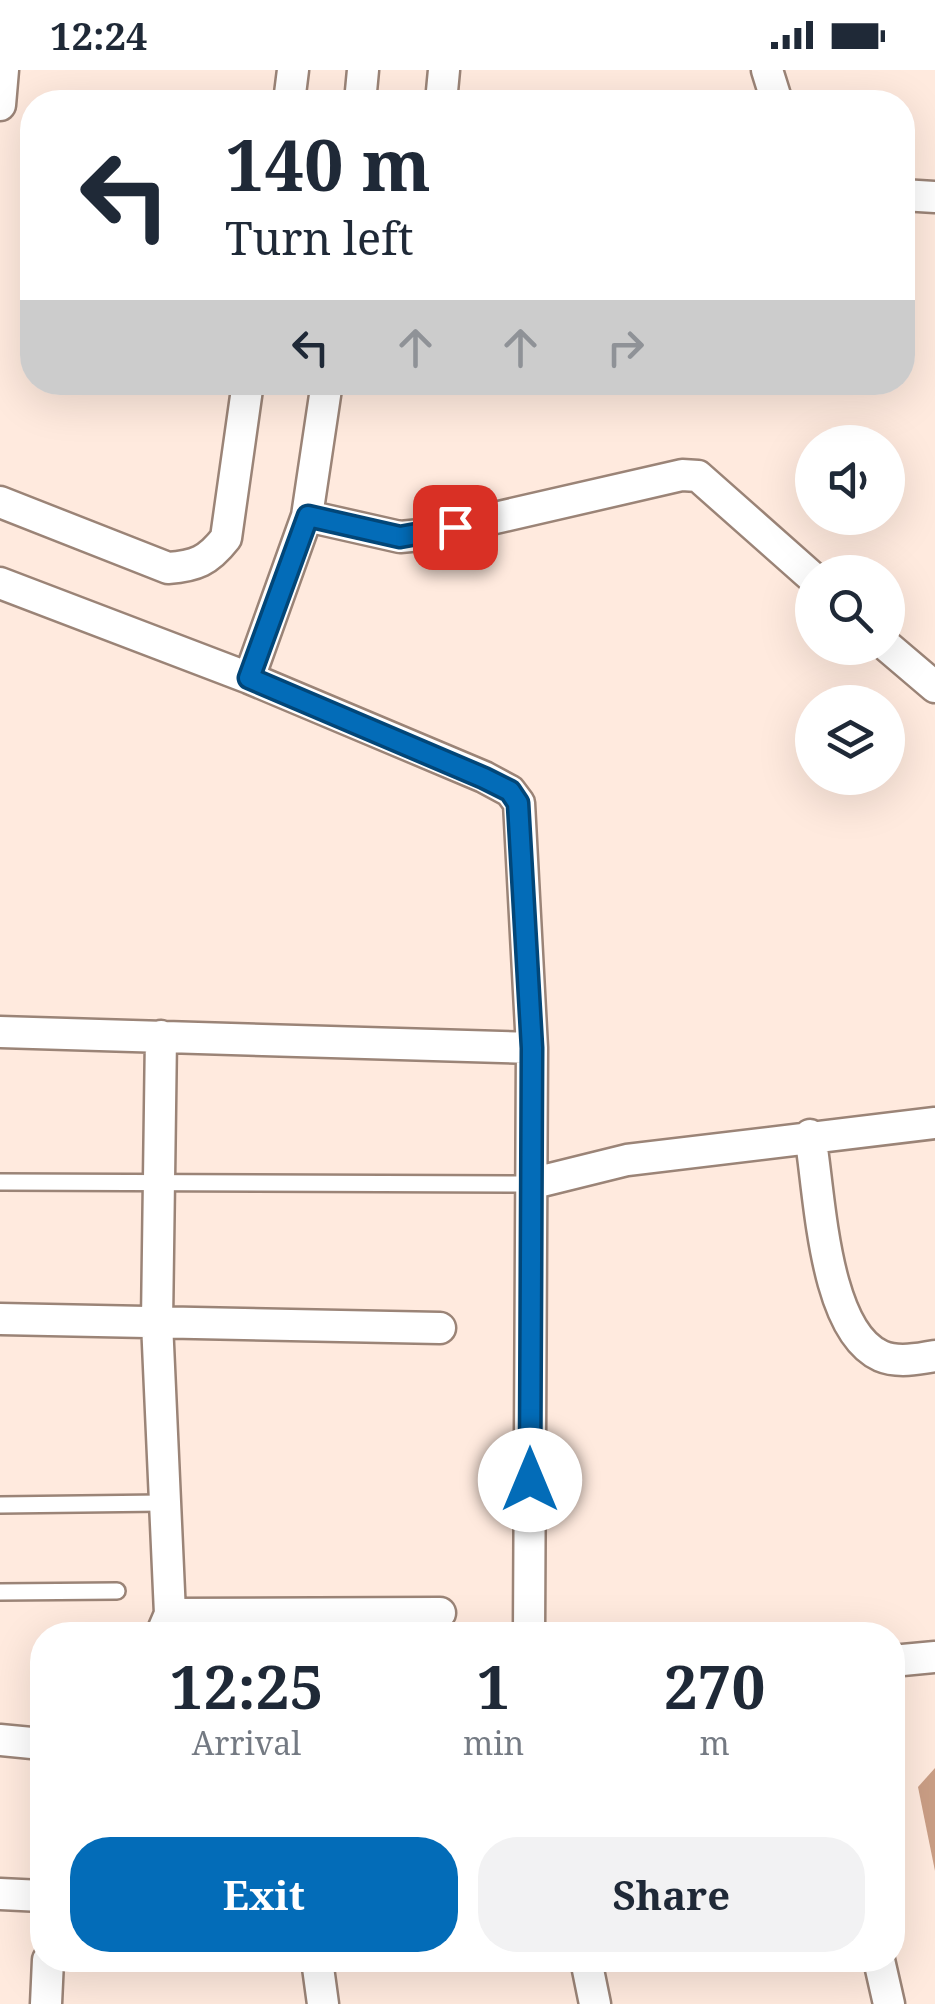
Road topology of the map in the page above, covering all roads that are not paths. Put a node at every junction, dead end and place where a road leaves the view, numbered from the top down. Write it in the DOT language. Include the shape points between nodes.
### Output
graph roads {
  1 [pos="3,70"];
  2 [pos="0,105"];
  3 [pos="246,395"];
  4 [pos="324,395"];
  5 [pos="0,502"];
  6 [pos="308,516"];
  7 [pos="795,562"];
  8 [pos="0,584"];
  9 [pos="905,661"];
  10 [pos="249,678"];
  11 [pos="935,687"];
  12 [pos="0,1032"];
  13 [pos="161,1036"];
  14 [pos="532,1048"];
  15 [pos="935,1123"];
  16 [pos="810,1135"];
  17 [pos="0,1182"];
  18 [pos="530,1184"];
  19 [pos="158,1186"];
  20 [pos="0,1320"];
  21 [pos="157,1322"];
  22 [pos="440,1328"];
  23 [pos="935,1356"];
  24 [pos="162,1502"];
  25 [pos="0,1504"];
  26 [pos="117,1591"];
  27 [pos="0,1592"];
  28 [pos="440,1613"];
  29 [pos="165,1622"];
  30 [pos="215,1622"];
  31 [pos="529,1622"];
  32 [pos="935,1657"];
  33 [pos="905,1660"];
  34 [pos="0,1740"];
  35 [pos="30,1743"];
  36 [pos="0,1894"];
  37 [pos="30,1895"];
  38 [pos="47,1972"];
  39 [pos="319,1972"];
  40 [pos="588,1972"];
  41 [pos="881,1972"];
  42 [pos="46,2004"];
  43 [pos="323,2004"];
  44 [pos="594,2004"];
  45 [pos="889,2004"];
  1 -- 2 [label="street"];
  3 -- 5 [label="street" via="226,538 211,558 193,566 168,568"];
  4 -- 6 [label="street"];
  6 -- 7 [label="street" via="400,537 421,535 698,476"];
  6 -- 10 [label="street"];
  8 -- 10 [label="street"];
  9 -- 11 [label="street"];
  10 -- 14 [label="street" via="510,791 522,823"];
  12 -- 13 [label="street"];
  13 -- 14 [label="street"];
  13 -- 19 [label="street"];
  14 -- 18 [label="street"];
  15 -- 16 [label="street"];
  16 -- 18 [label="street" via="627,1160"];
  16 -- 23 [label="street" via="837,1300 848,1326 885,1358"];
  17 -- 19 [label="lane"];
  18 -- 19 [label="lane"];
  18 -- 31 [label="street"];
  19 -- 21 [label="street"];
  20 -- 21 [label="street"];
  21 -- 22 [label="street"];
  21 -- 24 [label="street"];
  24 -- 25 [label="lane"];
  24 -- 29 [label="street"];
  26 -- 27 [label="lane"];
  28 -- 30 [label="street"];
  32 -- 33 [label="street"];
  34 -- 35 [label="street"];
  36 -- 37 [label="street"];
  38 -- 42 [label="street"];
  39 -- 43 [label="street"];
  40 -- 44 [label="street"];
  41 -- 45 [label="street"];
}
